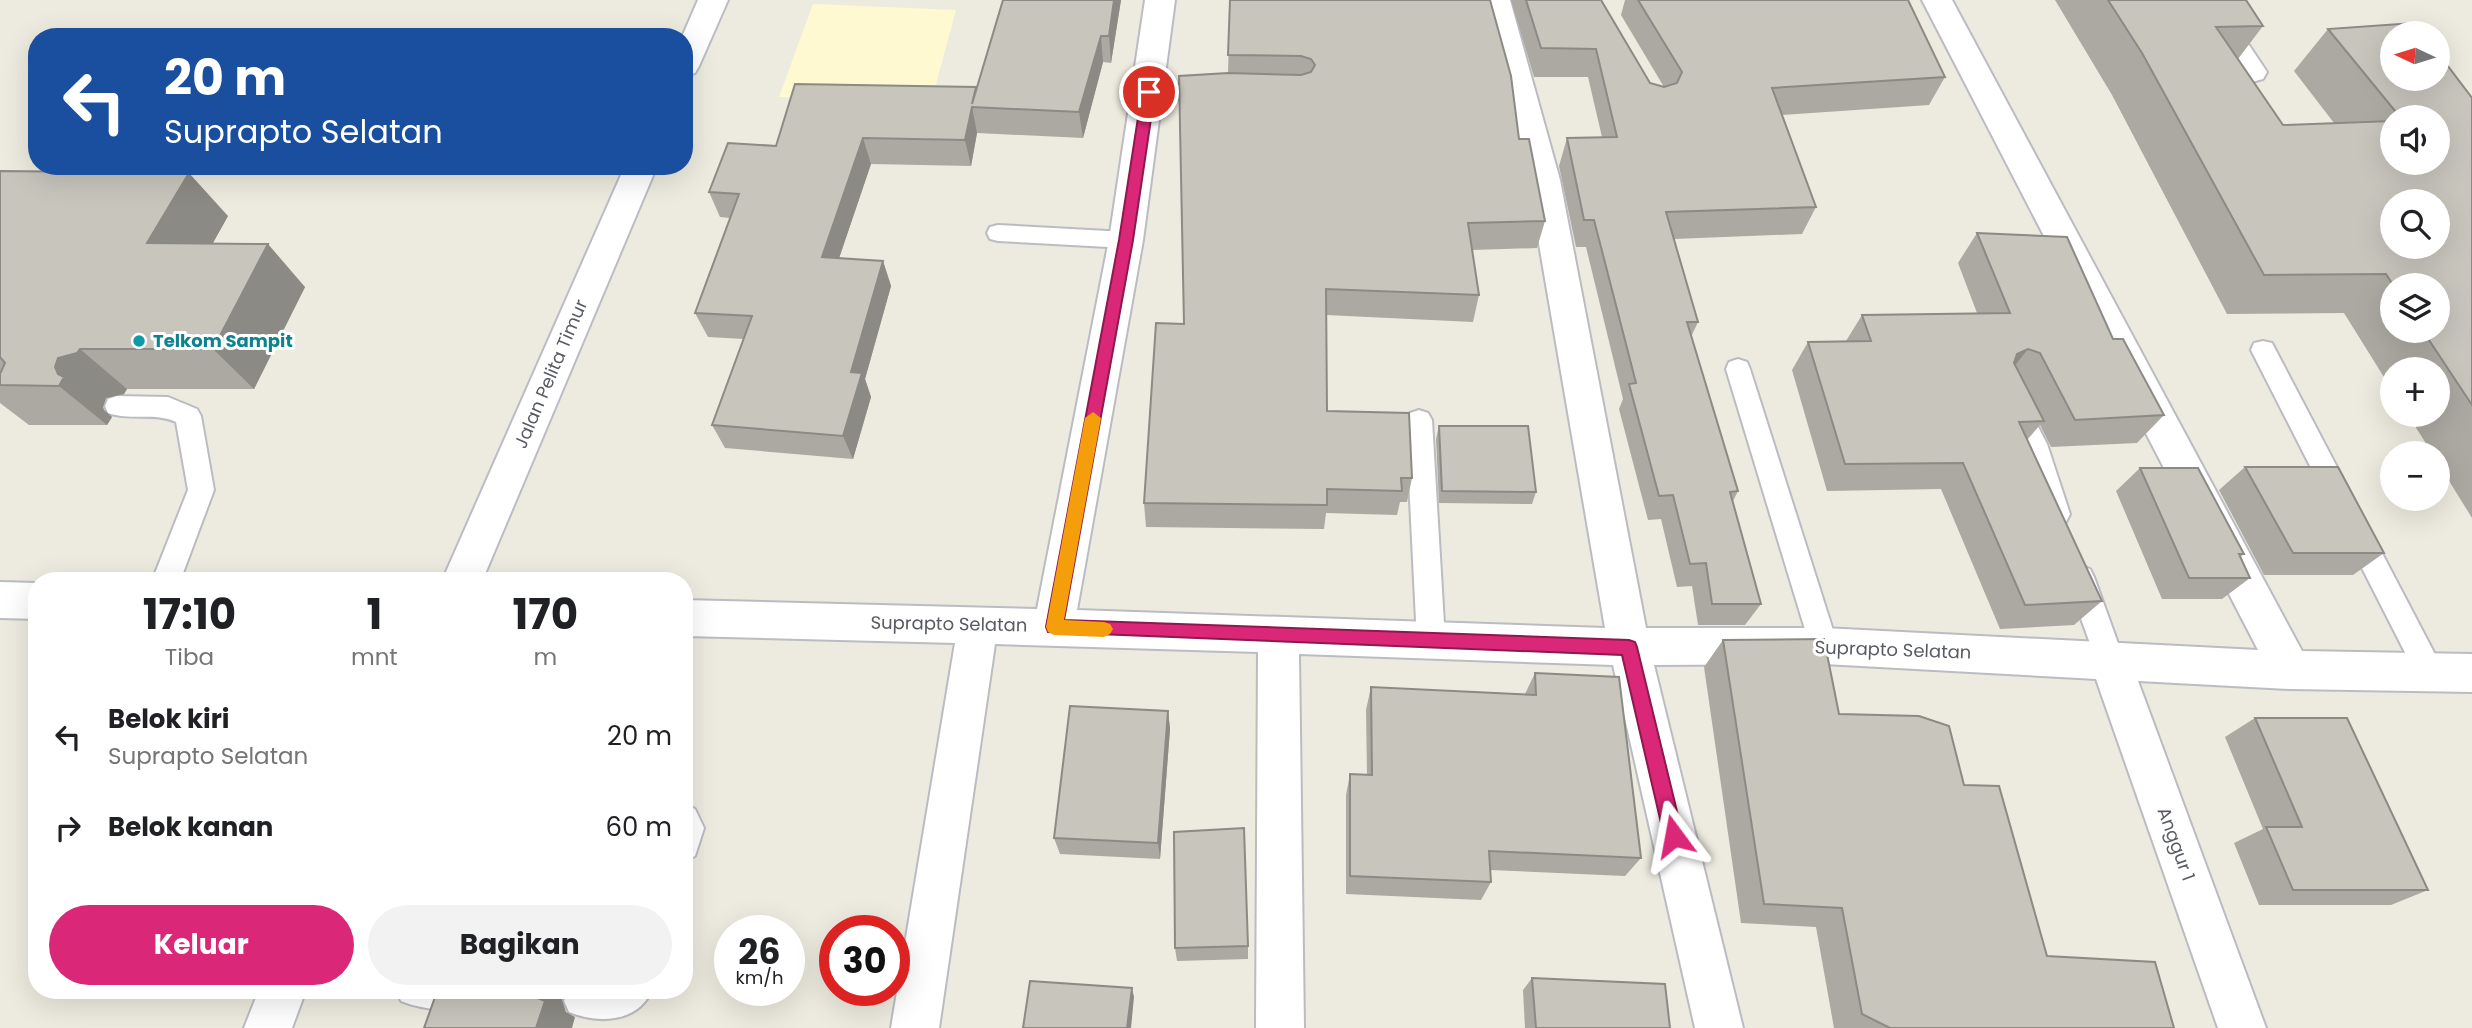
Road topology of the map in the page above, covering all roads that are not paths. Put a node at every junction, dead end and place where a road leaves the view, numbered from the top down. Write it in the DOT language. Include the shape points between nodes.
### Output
graph roads {
  1 [pos="713,0"];
  2 [pos="1160,0"];
  3 [pos="1495,0"];
  4 [pos="1937,0"];
  5 [pos="2204,0"];
  6 [pos="693,46"];
  7 [pos="2252,72"];
  8 [pos="1149,92"];
  9 [pos="1231,93"];
  10 [pos="637,175"];
  11 [pos="998,233"];
  12 [pos="1126,240"];
  13 [pos="2263,350"];
  14 [pos="1738,369"];
  15 [pos="2006,390"];
  16 [pos="117,407"];
  17 [pos="1419,420"];
  18 [pos="169,572"];
  19 [pos="466,572"];
  20 [pos="0,600"];
  21 [pos="28,601"];
  22 [pos="693,618"];
  23 [pos="978,625"];
  24 [pos="1054,627"];
  25 [pos="1278,636"];
  26 [pos="1431,641"];
  27 [pos="1824,646"];
  28 [pos="1629,647"];
  29 [pos="2110,660"];
  30 [pos="2290,670"];
  31 [pos="2429,671"];
  32 [pos="2472,673"];
  33 [pos="280,999"];
  34 [pos="624,999"];
  35 [pos="580,1001"];
  36 [pos="1721,1027"];
  37 [pos="268,1028"];
  38 [pos="915,1028"];
  39 [pos="1280,1028"];
  40 [pos="2242,1028"];
  1 -- 6 [label="street"];
  2 -- 8 [label="street"];
  3 -- 28 [label="street" via="1544,180"];
  4 -- 30 [label="street" via="2059,256"];
  5 -- 7 [label="street"];
  8 -- 9 [label="lane"];
  8 -- 12 [label="street"];
  10 -- 19 [label="street, Jalan Pelita Timur"];
  11 -- 12 [label="lane"];
  12 -- 24 [label="street"];
  13 -- 31 [label="lane"];
  14 -- 27 [label="lane"];
  15 -- 29 [label="lane" via="2034,444"];
  16 -- 18 [label="lane" via="168,407 188,416 201,490"];
  17 -- 26 [label="lane"];
  20 -- 21 [label="street"];
  22 -- 23 [label="street, Suprapto Selatan"];
  23 -- 24 [label="street, Suprapto Selatan"];
  23 -- 38 [label="street"];
  24 -- 25 [label="street, Suprapto Selatan"];
  25 -- 26 [label="street, Suprapto Selatan"];
  25 -- 39 [label="street"];
  26 -- 28 [label="street, Suprapto Selatan"];
  27 -- 28 [label="street, Suprapto Selatan"];
  27 -- 29 [label="street, Suprapto Selatan"];
  28 -- 36 [label="street"];
  29 -- 30 [label="street, Suprapto Selatan"];
  29 -- 40 [label="street, Anggur 1"];
  30 -- 31 [label="street, Suprapto Selatan"];
  31 -- 32 [label="street, Suprapto Selatan"];
  33 -- 37 [label="street"];
  34 -- 35 [label="lane" via="619,1003"];
}
